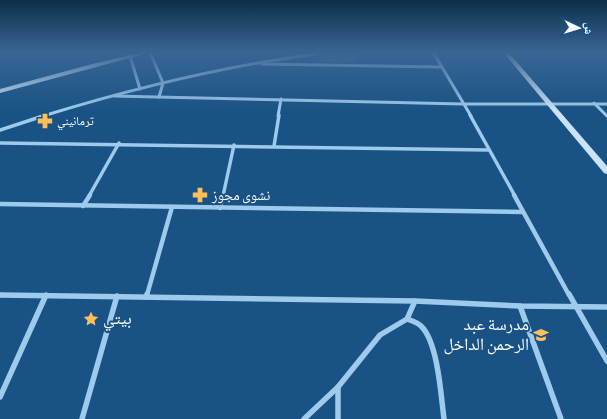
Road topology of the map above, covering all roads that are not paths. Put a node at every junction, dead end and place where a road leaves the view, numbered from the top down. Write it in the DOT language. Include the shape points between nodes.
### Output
graph roads {
  1 [pos="72,72"];
  2 [pos="135,72"];
  3 [pos="158,72"];
  4 [pos="216,72"];
  5 [pos="445,72"];
  6 [pos="522,72"];
  7 [pos="163,83"];
  8 [pos="140,89"];
  9 [pos="0,91"];
  10 [pos="114,96"];
  11 [pos="159,97"];
  12 [pos="281,99"];
  13 [pos="594,103"];
  14 [pos="463,104"];
  15 [pos="549,104"];
  16 [pos="607,104"];
  17 [pos="607,116"];
  18 [pos="0,130"];
  19 [pos="0,143"];
  20 [pos="119,143"];
  21 [pos="234,145"];
  22 [pos="274,146"];
  23 [pos="489,150"];
  24 [pos="607,171"];
  25 [pos="0,204"];
  26 [pos="84,206"];
  27 [pos="172,207"];
  28 [pos="220,208"];
  29 [pos="523,212"];
  30 [pos="0,294"];
  31 [pos="46,295"];
  32 [pos="117,296"];
  33 [pos="146,297"];
  34 [pos="415,302"];
  35 [pos="520,306"];
  36 [pos="575,307"];
  37 [pos="607,307"];
  38 [pos="407,319"];
  39 [pos="607,362"];
  40 [pos="338,387"];
  41 [pos="0,397"];
  42 [pos="82,419"];
  43 [pos="304,419"];
  44 [pos="338,419"];
  45 [pos="444,419"];
  46 [pos="561,419"];
  1 -- 9 [label="street"];
  2 -- 8 [label="street"];
  3 -- 7 [label="street"];
  4 -- 7 [label="street"];
  5 -- 14 [label="street"];
  6 -- 15 [label="street"];
  7 -- 8 [label="street"];
  7 -- 11 [label="street"];
  8 -- 10 [label="street"];
  10 -- 11 [label="street"];
  10 -- 18 [label="street"];
  11 -- 12 [label="street"];
  12 -- 14 [label="street"];
  12 -- 22 [label="street"];
  13 -- 15 [label="street"];
  13 -- 16 [label="street"];
  13 -- 17 [label="street"];
  14 -- 15 [label="street"];
  14 -- 23 [label="street"];
  15 -- 24 [label="street"];
  19 -- 20 [label="street"];
  20 -- 21 [label="street"];
  20 -- 26 [label="street"];
  21 -- 22 [label="street"];
  21 -- 28 [label="street"];
  22 -- 23 [label="street"];
  23 -- 29 [label="street"];
  25 -- 26 [label="street"];
  26 -- 27 [label="street"];
  27 -- 28 [label="street"];
  27 -- 33 [label="street"];
  28 -- 29 [label="street"];
  29 -- 36 [label="street"];
  30 -- 31 [label="street"];
  31 -- 32 [label="street"];
  31 -- 41 [label="street"];
  32 -- 33 [label="street"];
  32 -- 42 [label="street"];
  33 -- 34 [label="street"];
  34 -- 35 [label="street"];
  34 -- 38 [label="street"];
  35 -- 36 [label="street"];
  35 -- 46 [label="street"];
  36 -- 37 [label="street"];
  36 -- 39 [label="street"];
  38 -- 40 [label="street" via="380,335"];
  38 -- 45 [label="street" via="422,326 430,339"];
  40 -- 43 [label="street"];
  40 -- 44 [label="street"];
}
